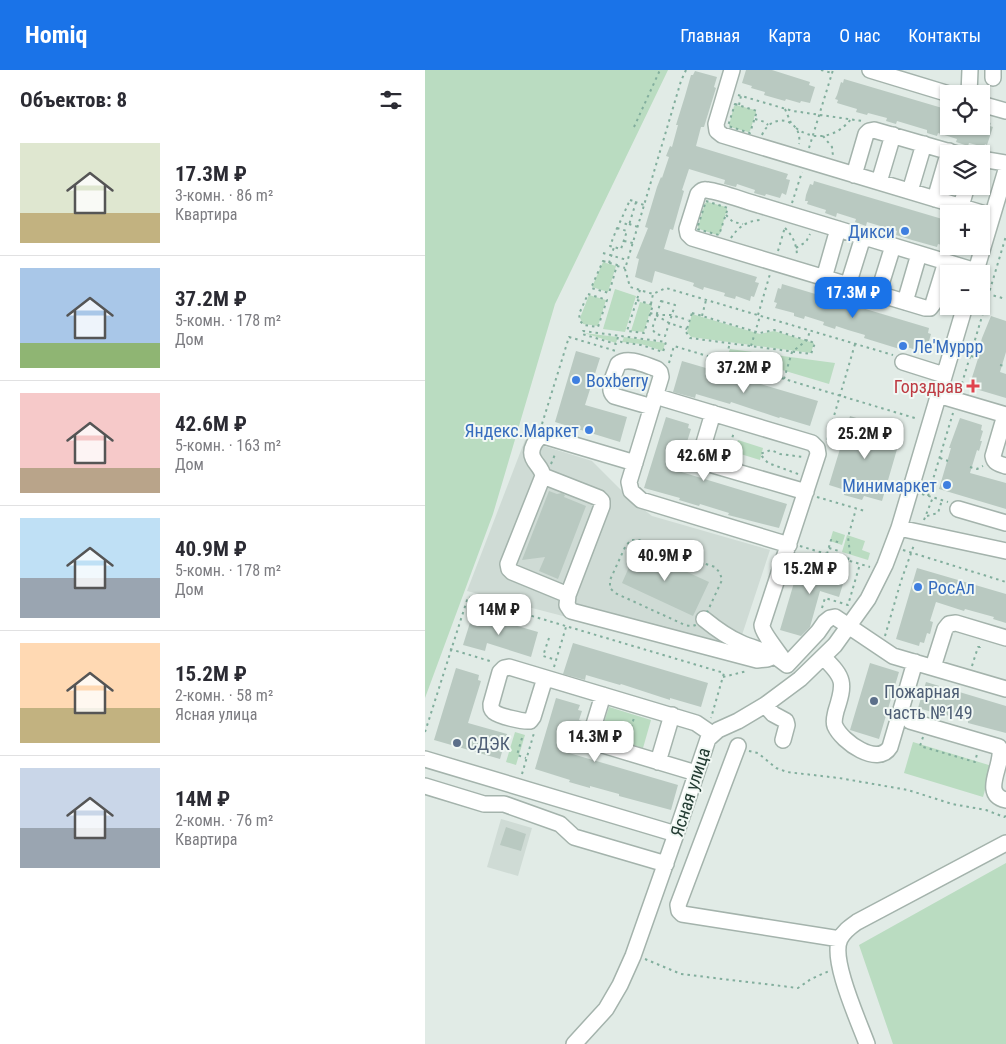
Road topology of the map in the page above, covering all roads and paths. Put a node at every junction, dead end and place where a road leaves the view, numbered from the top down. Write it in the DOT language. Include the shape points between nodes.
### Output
graph roads {
  1 [pos="660,70"];
  2 [pos="732,70"];
  3 [pos="821,70"];
  4 [pos="870,70"];
  5 [pos="970,70"];
  6 [pos="832,72"];
  7 [pos="969,85"];
  8 [pos="726,91"];
  9 [pos="940,91"];
  10 [pos="741,96"];
  11 [pos="739,104"];
  12 [pos="990,107"];
  13 [pos="785,109"];
  14 [pos="1006,111"];
  15 [pos="819,115"];
  16 [pos="851,118"];
  17 [pos="755,119"];
  18 [pos="768,125"];
  19 [pos="794,126"];
  20 [pos="634,128"];
  21 [pos="869,131"];
  22 [pos="893,135"];
  23 [pos="813,136"];
  24 [pos="823,136"];
  25 [pos="924,144"];
  26 [pos="764,148"];
  27 [pos="940,149"];
  28 [pos="798,158"];
  29 [pos="990,160"];
  30 [pos="1006,163"];
  31 [pos="828,167"];
  32 [pos="1006,170"];
  33 [pos="854,175"];
  34 [pos="879,182"];
  35 [pos="940,186"];
  36 [pos="909,191"];
  37 [pos="1003,191"];
  38 [pos="935,199"];
  39 [pos="635,202"];
  40 [pos="755,204"];
  41 [pos="644,205"];
  42 [pos="957,205"];
  43 [pos="726,215"];
  44 [pos="992,216"];
  45 [pos="762,219"];
  46 [pos="810,221"];
  47 [pos="621,222"];
  48 [pos="747,222"];
  49 [pos="785,223"];
  50 [pos="629,224"];
  51 [pos="638,227"];
  52 [pos="618,229"];
  53 [pos="838,229"];
  54 [pos="1006,236"];
  55 [pos="863,237"];
  56 [pos="624,240"];
  57 [pos="633,243"];
  58 [pos="893,246"];
  59 [pos="614,248"];
  60 [pos="727,248"];
  61 [pos="797,248"];
  62 [pos="603,253"];
  63 [pos="919,254"];
  64 [pos="1001,254"];
  65 [pos="612,255"];
  66 [pos="1006,255"];
  67 [pos="628,260"];
  68 [pos="946,262"];
  69 [pos="609,263"];
  70 [pos="774,263"];
  71 [pos="955,265"];
  72 [pos="977,265"];
  73 [pos="617,266"];
  74 [pos="625,268"];
  75 [pos="794,269"];
  76 [pos="824,278"];
  77 [pos="848,285"];
  78 [pos="592,288"];
  79 [pos="640,290"];
  80 [pos="990,291"];
  81 [pos="609,292"];
  82 [pos="589,294"];
  83 [pos="613,294"];
  84 [pos="653,294"];
  85 [pos="879,294"];
  86 [pos="990,294"];
  87 [pos="1006,299"];
  88 [pos="607,300"];
  89 [pos="637,300"];
  90 [pos="706,300"];
  91 [pos="610,301"];
  92 [pos="905,302"];
  93 [pos="651,304"];
  94 [pos="650,313"];
  95 [pos="656,315"];
  96 [pos="671,315"];
  97 [pos="962,315"];
  98 [pos="983,315"];
  99 [pos="702,316"];
  100 [pos="689,321"];
  101 [pos="669,323"];
  102 [pos="584,325"];
  103 [pos="599,326"];
  104 [pos="603,327"];
  105 [pos="687,329"];
  106 [pos="810,330"];
  107 [pos="755,332"];
  108 [pos="583,333"];
  109 [pos="618,337"];
  110 [pos="623,338"];
  111 [pos="578,339"];
  112 [pos="807,340"];
  113 [pos="730,343"];
  114 [pos="855,344"];
  115 [pos="751,346"];
  116 [pos="791,352"];
  117 [pos="970,356"];
  118 [pos="978,358"];
  119 [pos="628,360"];
  120 [pos="725,362"];
  121 [pos="903,362"];
  122 [pos="1000,365"];
  123 [pos="1006,366"];
  124 [pos="660,372"];
  125 [pos="945,375"];
  126 [pos="784,379"];
  127 [pos="938,395"];
  128 [pos="840,396"];
  129 [pos="957,401"];
  130 [pos="654,402"];
  131 [pos="713,413"];
  132 [pos="1006,415"];
  133 [pos="918,419"];
  134 [pos="737,421"];
  135 [pos="540,437"];
  136 [pos="561,441"];
  137 [pos="812,452"];
  138 [pos="940,458"];
  139 [pos="948,461"];
  140 [pos="635,463"];
  141 [pos="1006,466"];
  142 [pos="723,468"];
  143 [pos="802,475"];
  144 [pos="545,476"];
  145 [pos="917,492"];
  146 [pos="805,493"];
  147 [pos="928,496"];
  148 [pos="933,497"];
  149 [pos="942,500"];
  150 [pos="856,509"];
  151 [pos="959,509"];
  152 [pos="865,511"];
  153 [pos="1006,523"];
  154 [pos="899,528"];
  155 [pos="915,541"];
  156 [pos="841,543"];
  157 [pos="789,544"];
  158 [pos="829,548"];
  159 [pos="900,549"];
  160 [pos="839,551"];
  161 [pos="1006,551"];
  162 [pos="827,554"];
  163 [pos="911,554"];
  164 [pos="848,560"];
  165 [pos="860,564"];
  166 [pos="870,567"];
  167 [pos="1006,582"];
  168 [pos="568,595"];
  169 [pos="848,605"];
  170 [pos="704,619"];
  171 [pos="566,626"];
  172 [pos="849,626"];
  173 [pos="984,631"];
  174 [pos="549,638"];
  175 [pos="1006,638"];
  176 [pos="881,647"];
  177 [pos="450,649"];
  178 [pos="823,657"];
  179 [pos="556,660"];
  180 [pos="781,660"];
  181 [pos="915,662"];
  182 [pos="933,667"];
  183 [pos="504,668"];
  184 [pos="969,678"];
  185 [pos="548,679"];
  186 [pos="800,679"];
  187 [pos="1006,689"];
  188 [pos="603,695"];
  189 [pos="638,705"];
  190 [pos="765,705"];
  191 [pos="672,716"];
  192 [pos="530,721"];
  193 [pos="910,721"];
  194 [pos="595,722"];
  195 [pos="711,727"];
  196 [pos="425,732"];
  197 [pos="629,732"];
  198 [pos="522,738"];
  199 [pos="783,740"];
  200 [pos="738,746"];
  201 [pos="920,746"];
  202 [pos="624,752"];
  203 [pos="527,758"];
  204 [pos="425,759"];
  205 [pos="658,762"];
  206 [pos="975,762"];
  207 [pos="696,773"];
  208 [pos="425,786"];
  209 [pos="518,787"];
  210 [pos="1006,800"];
  211 [pos="1006,816"];
  212 [pos="677,834"];
  213 [pos="1006,843"];
  214 [pos="666,864"];
  215 [pos="840,939"];
  216 [pos="633,956"];
  217 [pos="839,966"];
  218 [pos="574,1044"];
  219 [pos="867,1044"];
  1 -- 20 [label="path"];
  2 -- 8 [label="street"];
  3 -- 6 [label="path"];
  4 -- 9 [label="street"];
  5 -- 7 [label="street"];
  6 -- 15 [label="path"];
  8 -- 10 [label="path"];
  8 -- 26 [label="street" via="716,124 717,131"];
  10 -- 11 [label="path"];
  10 -- 13 [label="path"];
  11 -- 17 [label="path" via="756,110"];
  11 -- 17 [label="path" via="734,105 729,127 750,133"];
  12 -- 14 [label="street"];
  13 -- 15 [label="path"];
  13 -- 19 [label="path"];
  15 -- 16 [label="path"];
  15 -- 23 [label="path"];
  16 -- 21 [label="path" via="862,121"];
  16 -- 24 [label="path" via="838,131"];
  17 -- 18 [label="path"];
  18 -- 19 [label="path" via="783,120"];
  18 -- 26 [label="path" via="762,134"];
  19 -- 23 [label="path"];
  19 -- 28 [label="path" via="800,139"];
  21 -- 22 [label="street"];
  21 -- 33 [label="street"];
  22 -- 25 [label="street"];
  22 -- 34 [label="street"];
  23 -- 24 [label="path"];
  23 -- 28 [label="path"];
  24 -- 31 [label="path" via="833,152"];
  25 -- 27 [label="street"];
  25 -- 36 [label="street"];
  26 -- 28 [label="street"];
  28 -- 31 [label="street"];
  28 -- 49 [label="path"];
  29 -- 30 [label="street"];
  31 -- 33 [label="street"];
  32 -- 37 [label="street"];
  33 -- 34 [label="street"];
  34 -- 36 [label="street"];
  35 -- 38 [label="street"];
  36 -- 38 [label="street"];
  37 -- 44 [label="street"];
  38 -- 42 [label="street"];
  39 -- 41 [label="path"];
  39 -- 47 [label="path" via="630,200"];
  39 -- 50 [label="path"];
  40 -- 48 [label="path" via="755,216"];
  40 -- 49 [label="street"];
  40 -- 60 [label="street" via="707,190 698,194 688,234"];
  43 -- 43 [label="path" via="719,235 697,229 706,201 727,207"];
  43 -- 48 [label="path" via="733,222"];
  44 -- 72 [label="street"];
  45 -- 48 [label="path"];
  46 -- 49 [label="street"];
  46 -- 53 [label="street"];
  46 -- 61 [label="path" via="809,237"];
  47 -- 50 [label="path"];
  47 -- 52 [label="path"];
  48 -- 60 [label="path" via="735,231"];
  49 -- 61 [label="path"];
  49 -- 70 [label="path"];
  50 -- 51 [label="path"];
  52 -- 56 [label="path" via="627,231"];
  52 -- 59 [label="path" via="610,246"];
  53 -- 55 [label="street"];
  53 -- 76 [label="street"];
  54 -- 64 [label="path"];
  55 -- 58 [label="street"];
  55 -- 77 [label="street"];
  56 -- 57 [label="path"];
  56 -- 59 [label="path" via="621,250"];
  58 -- 63 [label="street"];
  58 -- 85 [label="street"];
  59 -- 65 [label="path"];
  60 -- 70 [label="street"];
  61 -- 75 [label="path"];
  62 -- 65 [label="path"];
  63 -- 68 [label="street"];
  63 -- 92 [label="street"];
  64 -- 66 [label="path"];
  64 -- 80 [label="path"];
  65 -- 67 [label="path"];
  65 -- 69 [label="path"];
  68 -- 71 [label="street"];
  68 -- 92 [label="street" via="930,308"];
  69 -- 73 [label="path"];
  69 -- 78 [label="path" via="603,261"];
  70 -- 75 [label="street"];
  70 -- 107 [label="path"];
  73 -- 74 [label="path"];
  73 -- 81 [label="path"];
  75 -- 76 [label="street"];
  76 -- 77 [label="street"];
  77 -- 85 [label="street"];
  78 -- 81 [label="path"];
  78 -- 82 [label="path"];
  79 -- 89 [label="path"];
  81 -- 83 [label="path"];
  82 -- 88 [label="path"];
  82 -- 102 [label="path" via="579,314"];
  84 -- 93 [label="path"];
  85 -- 92 [label="street"];
  86 -- 87 [label="path"];
  88 -- 91 [label="path"];
  88 -- 103 [label="path"];
  89 -- 93 [label="path"];
  89 -- 94 [label="path" via="627,331 644,333"];
  90 -- 99 [label="path"];
  93 -- 94 [label="path"];
  94 -- 95 [label="path"];
  95 -- 96 [label="path"];
  95 -- 96 [label="path" via="661,301 675,305"];
  95 -- 101 [label="path"];
  95 -- 101 [label="path" via="652,329 655,334 665,336"];
  96 -- 100 [label="path"];
  96 -- 101 [label="path"];
  97 -- 125 [label="street, Ясная улица"];
  98 -- 117 [label="path"];
  99 -- 100 [label="path" via="692,313"];
  99 -- 107 [label="path"];
  100 -- 105 [label="path"];
  101 -- 105 [label="path"];
  102 -- 103 [label="path"];
  102 -- 108 [label="path"];
  103 -- 104 [label="path"];
  105 -- 113 [label="path" via="690,338"];
  106 -- 112 [label="path"];
  107 -- 112 [label="path" via="773,330"];
  107 -- 115 [label="path"];
  108 -- 109 [label="path"];
  108 -- 109 [label="path" via="616,344"];
  108 -- 111 [label="path"];
  109 -- 110 [label="path"];
  110 -- 110 [label="path" via="623,336 666,342 663,352 621,342"];
  111 -- 119 [label="path" via="616,351"];
  111 -- 135 [label="path" via="569,337 565,347"];
  112 -- 116 [label="path"];
  112 -- 116 [label="path" via="815,342 811,354"];
  113 -- 115 [label="path"];
  113 -- 120 [label="path"];
  114 -- 128 [label="path"];
  115 -- 116 [label="path"];
  116 -- 126 [label="path"];
  117 -- 118 [label="path"];
  117 -- 129 [label="path"];
  119 -- 124 [label="street" via="657,368"];
  119 -- 130 [label="street" via="618,364 611,393"];
  120 -- 124 [label="path" via="674,346 668,365"];
  120 -- 126 [label="path"];
  121 -- 125 [label="street"];
  122 -- 123 [label="path"];
  124 -- 130 [label="street"];
  125 -- 127 [label="street, Ясная улица"];
  126 -- 128 [label="path"];
  127 -- 129 [label="street"];
  127 -- 154 [label="street, Ясная улица"];
  128 -- 133 [label="path"];
  128 -- 137 [label="path" via="827,441"];
  129 -- 132 [label="street"];
  129 -- 138 [label="path"];
  130 -- 131 [label="street"];
  130 -- 140 [label="street"];
  131 -- 134 [label="street"];
  131 -- 142 [label="street" via="701,459"];
  132 -- 141 [label="street" via="993,456 997,463"];
  134 -- 137 [label="street" via="812,443"];
  134 -- 142 [label="path"];
  135 -- 136 [label="street"];
  135 -- 144 [label="street" via="532,452"];
  136 -- 140 [label="street"];
  136 -- 144 [label="path"];
  137 -- 143 [label="path" via="802,457 771,450 760,454 768,463"];
  137 -- 146 [label="street" via="818,454"];
  138 -- 139 [label="path"];
  138 -- 147 [label="path"];
  140 -- 157 [label="street" via="629,487 641,500"];
  142 -- 146 [label="street"];
  144 -- 168 [label="street" via="602,501"];
  144 -- 168 [label="street" via="509,568"];
  145 -- 147 [label="path"];
  146 -- 150 [label="path"];
  146 -- 157 [label="street"];
  147 -- 148 [label="path"];
  148 -- 149 [label="path"];
  148 -- 149 [label="path" via="926,517 938,513"];
  149 -- 151 [label="path"];
  150 -- 152 [label="path"];
  150 -- 164 [label="path" via="848,538"];
  151 -- 153 [label="street"];
  154 -- 161 [label="street"];
  154 -- 172 [label="street, Ясная улица" via="868,599"];
  155 -- 163 [label="path"];
  156 -- 158 [label="path" via="831,540"];
  157 -- 162 [label="path"];
  157 -- 180 [label="street" via="762,625"];
  158 -- 160 [label="path"];
  158 -- 162 [label="path"];
  159 -- 163 [label="path"];
  162 -- 164 [label="path"];
  163 -- 167 [label="path"];
  163 -- 176 [label="path"];
  164 -- 165 [label="path"];
  165 -- 166 [label="path"];
  165 -- 169 [label="path"];
  168 -- 180 [label="street" via="567,605 571,611 757,660"];
  170 -- 170 [label="path" via="721,580 715,567 639,540 626,544 609,580 615,593 685,625 699,624"];
  170 -- 180 [label="street" via="733,640"];
  171 -- 177 [label="path" via="467,597"];
  171 -- 179 [label="path"];
  171 -- 195 [label="path" via="724,673"];
  172 -- 176 [label="street"];
  172 -- 178 [label="street, Ясная улица"];
  172 -- 180 [label="street" via="835,617 830,618"];
  173 -- 175 [label="street"];
  173 -- 182 [label="street" via="949,624"];
  173 -- 184 [label="path"];
  174 -- 179 [label="path" via="543,656"];
  176 -- 181 [label="street" via="893,656"];
  177 -- 183 [label="path"];
  177 -- 196 [label="path"];
  178 -- 181 [label="street" via="836,669 842,685 833,720 835,728 855,748 876,755 882,755 890,747"];
  178 -- 186 [label="street, Ясная улица"];
  179 -- 185 [label="path"];
  180 -- 186 [label="street"];
  181 -- 182 [label="street"];
  182 -- 184 [label="street"];
  183 -- 185 [label="street"];
  183 -- 192 [label="street" via="500,672 491,709 495,713"];
  184 -- 187 [label="street"];
  185 -- 188 [label="street"];
  185 -- 192 [label="street"];
  186 -- 190 [label="street, Ясная улица"];
  188 -- 189 [label="street"];
  188 -- 194 [label="street"];
  189 -- 191 [label="street"];
  189 -- 197 [label="path"];
  190 -- 195 [label="street, Ясная улица"];
  190 -- 199 [label="street" via="786,721"];
  191 -- 195 [label="street"];
  191 -- 205 [label="street"];
  192 -- 203 [label="path" via="534,734"];
  193 -- 210 [label="street" via="999,747 1004,757 995,789 996,795"];
  194 -- 197 [label="path"];
  194 -- 202 [label="street" via="592,740"];
  195 -- 207 [label="street, Ясная улица"];
  197 -- 202 [label="path"];
  198 -- 203 [label="path" via="517,755"];
  200 -- 211 [label="path" via="758,753 776,768 787,772 908,790"];
  200 -- 215 [label="street" via="679,910 682,914"];
  201 -- 206 [label="path"];
  202 -- 205 [label="street"];
  203 -- 209 [label="path"];
  204 -- 209 [label="street"];
  205 -- 207 [label="street"];
  207 -- 212 [label="street, Ясная улица"];
  208 -- 214 [label="street" via="484,804 504,804 560,824 574,837"];
  209 -- 212 [label="street"];
  212 -- 214 [label="street, Ясная улица"];
  213 -- 215 [label="street" via="857,922"];
  214 -- 216 [label="street, Ясная улица"];
  215 -- 217 [label="street"];
  216 -- 217 [label="path" via="681,974 798,988"];
  216 -- 218 [label="street, Ясная улица" via="606,1009"];
  217 -- 219 [label="street"];
}
